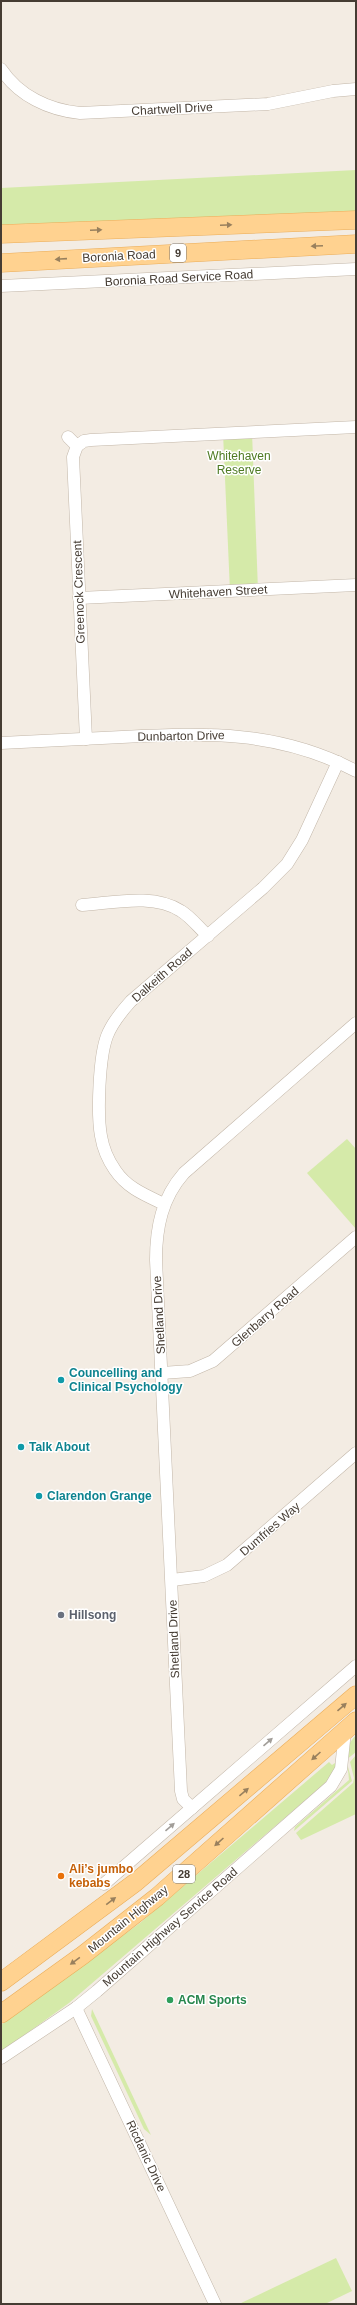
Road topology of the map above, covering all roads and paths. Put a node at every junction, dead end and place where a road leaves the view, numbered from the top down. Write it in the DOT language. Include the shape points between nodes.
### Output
graph roads {
  1 [pos="1,69"];
  2 [pos="356,89"];
  3 [pos="356,220"];
  4 [pos="1,234"];
  5 [pos="356,244"];
  6 [pos="1,263"];
  7 [pos="356,270"];
  8 [pos="1,286"];
  9 [pos="356,427"];
  10 [pos="68,437"];
  11 [pos="77,446"];
  12 [pos="356,585"];
  13 [pos="79,598"];
  14 [pos="86,739"];
  15 [pos="1,742"];
  16 [pos="338,762"];
  17 [pos="356,771"];
  18 [pos="82,905"];
  19 [pos="208,936"];
  20 [pos="356,1023"];
  21 [pos="164,1204"];
  22 [pos="356,1237"];
  23 [pos="162,1373"];
  24 [pos="356,1453"];
  25 [pos="172,1580"];
  26 [pos="356,1666"];
  27 [pos="356,1695"];
  28 [pos="350,1726"];
  29 [pos="192,1808"];
  30 [pos="104,1884"];
  31 [pos="156,1897"];
  32 [pos="88,1918"];
  33 [pos="5,1976"];
  34 [pos="76,2008"];
  35 [pos="1,2014"];
  36 [pos="1,2058"];
  37 [pos="215,2304"];
  1 -- 2 [label="street, Chartwell Drive" via="33,99 58,109 80,112 268,104"];
  4 -- 3 [label="main road, 9, one-way"];
  5 -- 6 [label="main road, Boronia Road / 9, one-way"];
  7 -- 8 [label="street, Boronia Road Service Road"];
  9 -- 11 [label="street" via="87,440"];
  10 -- 11 [label="street"];
  11 -- 13 [label="street, Greenock Crescent" via="73,457"];
  12 -- 13 [label="street, Whitehaven Street"];
  13 -- 14 [label="street, Greenock Crescent"];
  14 -- 15 [label="street, Dunbarton Drive"];
  14 -- 16 [label="street, Dunbarton Drive" via="201,734 243,736 303,749"];
  16 -- 17 [label="street, Dunbarton Drive"];
  16 -- 19 [label="street, Dalkeith Road" via="295,853 276,877"];
  18 -- 19 [label="street" via="143,901 164,903 185,914"];
  19 -- 21 [label="street, Dalkeith Road" via="124,1009 108,1035 103,1055 100,1125 105,1153 126,1183"];
  20 -- 21 [label="street, Shetland Drive" via="189,1168 175,1184"];
  21 -- 23 [label="street, Shetland Drive" via="158,1226 156,1249"];
  22 -- 23 [label="street, Glenbarry Road" via="213,1361 190,1371"];
  23 -- 25 [label="street, Shetland Drive"];
  24 -- 25 [label="street, Dumfries Way" via="227,1565 204,1576"];
  25 -- 29 [label="street, Shetland Drive" via="181,1791 183,1800"];
  29 -- 26 [label="street, one-way"];
  32 -- 27 [label="main road, Mountain Highway / 28, one-way" via="166,1857"];
  28 -- 31 [label="main road, Mountain Highway / 28, one-way"];
  28 -- 34 [label="street, Mountain Highway Service Road" via="341,1769 331,1786"];
  30 -- 29 [label="street, one-way"];
  31 -- 32 [label="main road" via="108,1921 98,1922"];
  31 -- 35 [label="main road, Mountain Highway / 28, one-way" via="83,1955"];
  32 -- 33 [label="main road, Mountain Highway / 28"];
  34 -- 36 [label="street, Mountain Highway Service Road"];
  34 -- 37 [label="street, Ricdanic Drive"];
}
